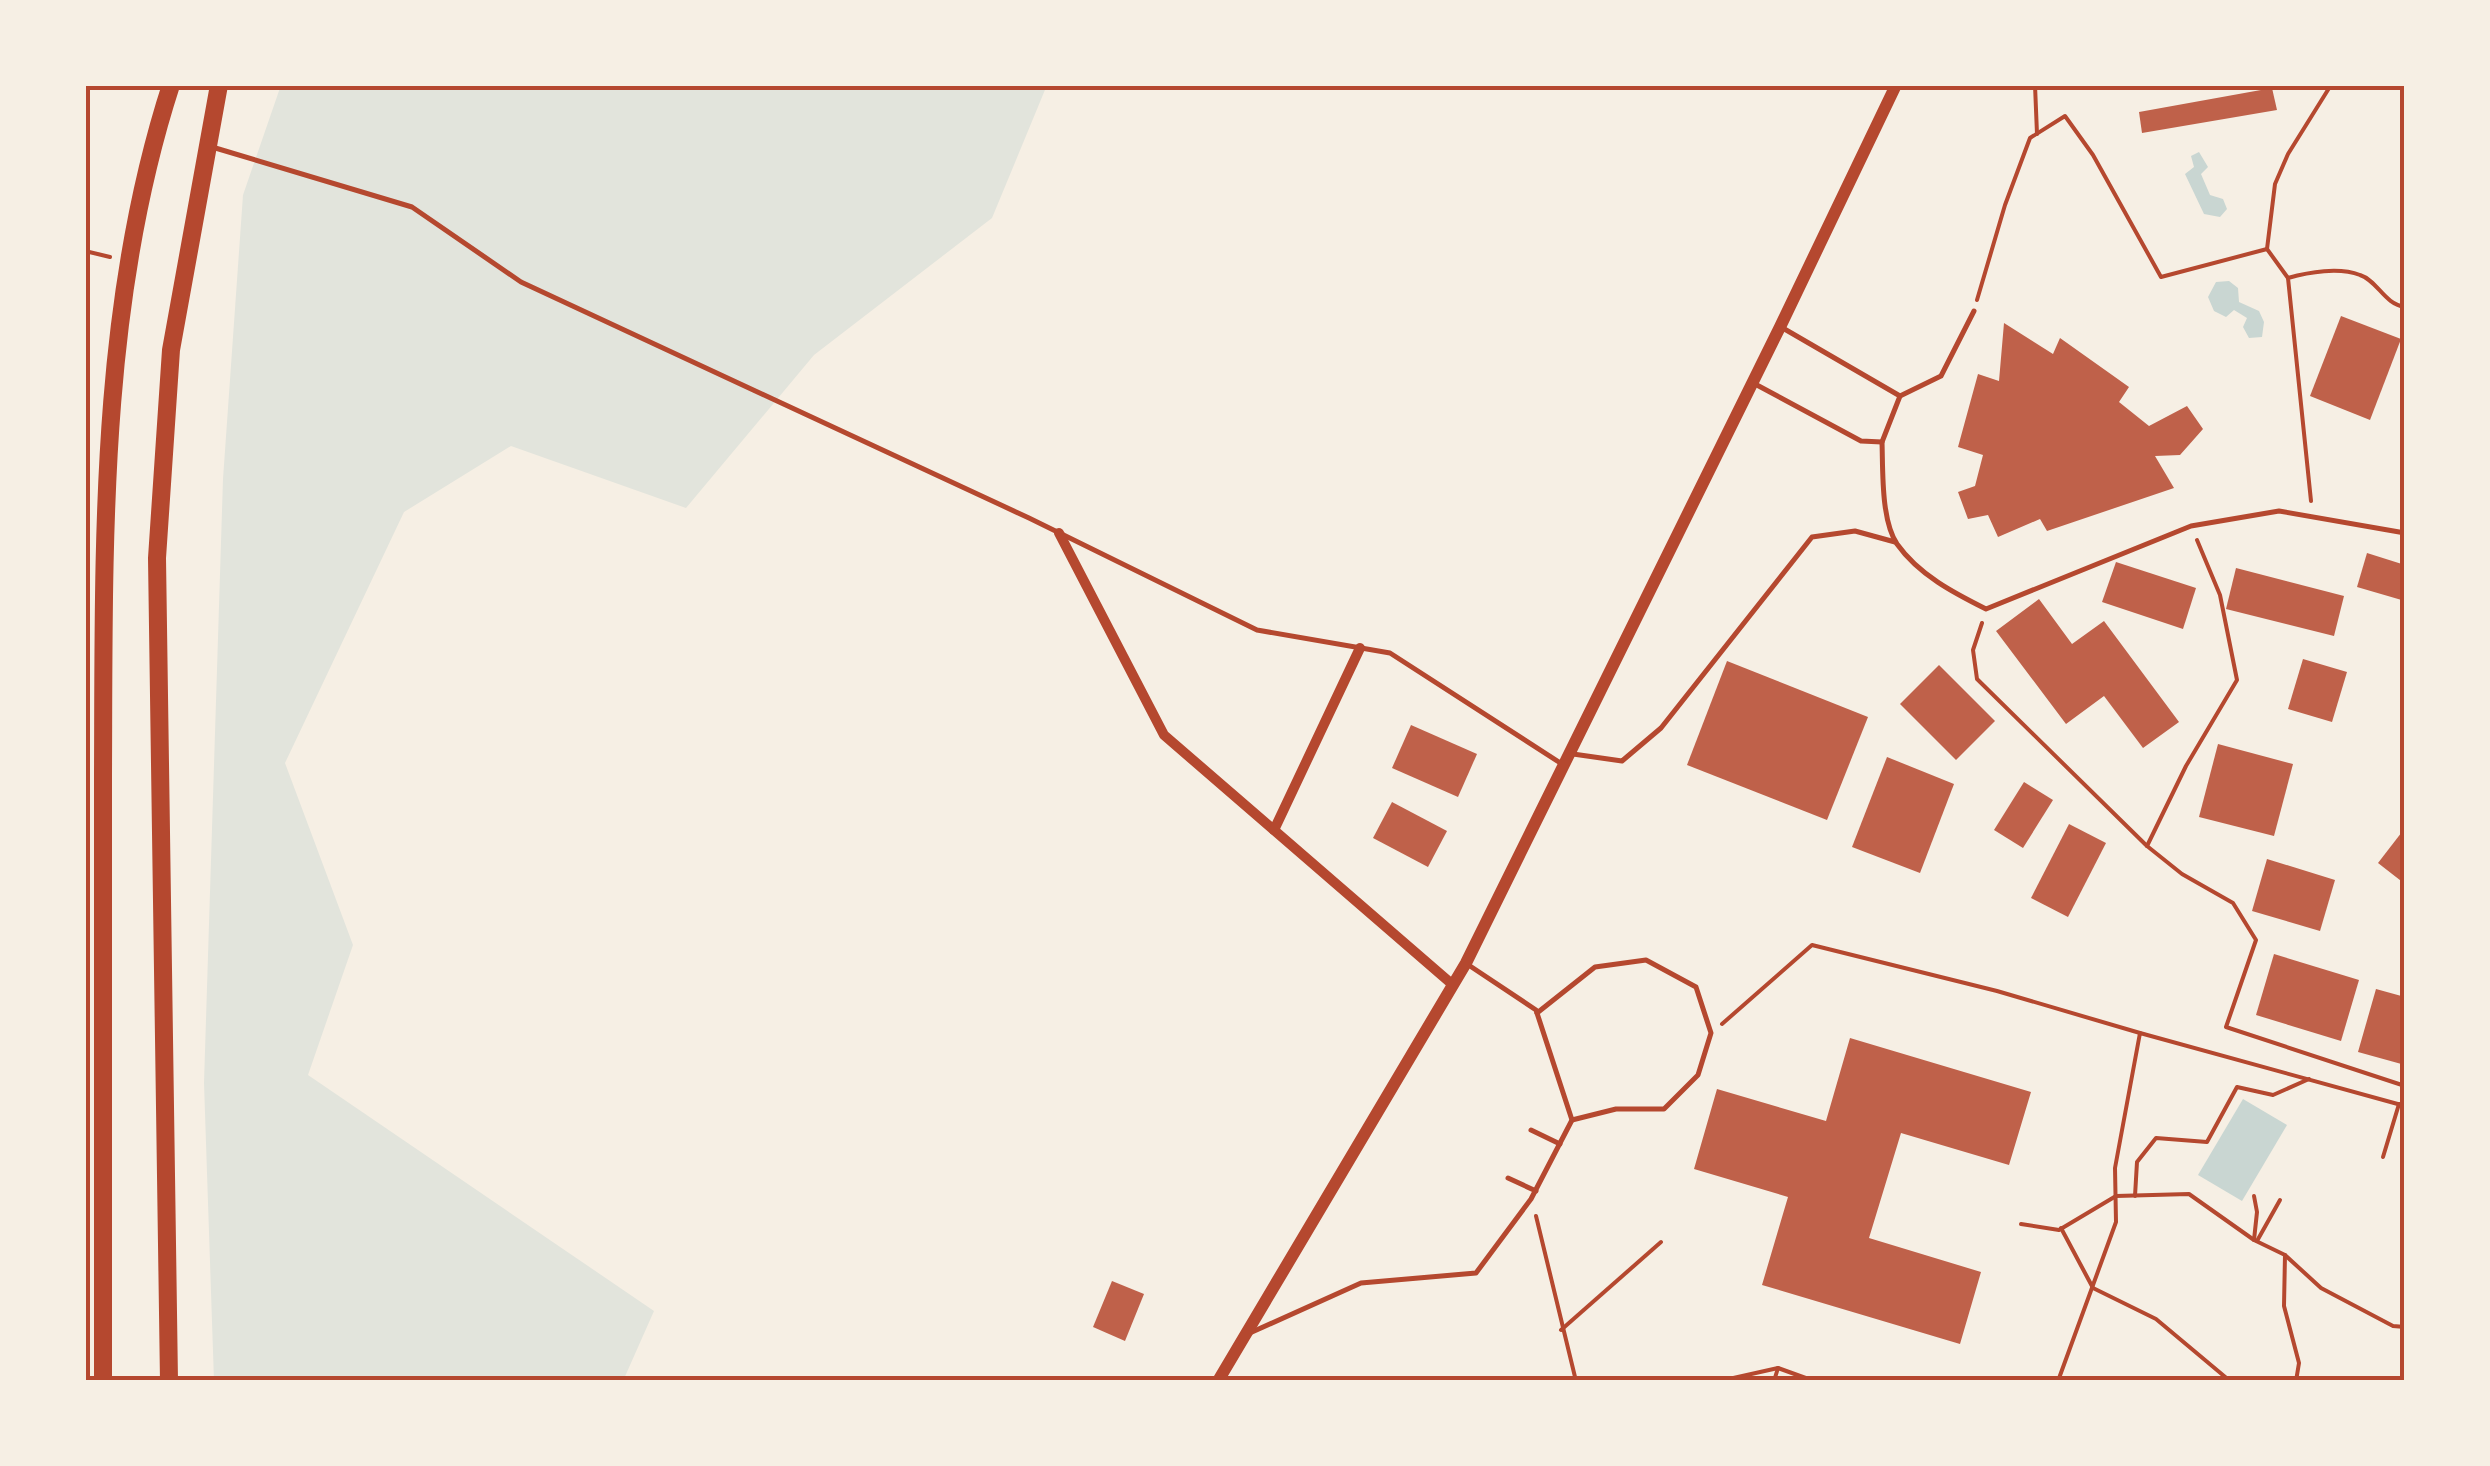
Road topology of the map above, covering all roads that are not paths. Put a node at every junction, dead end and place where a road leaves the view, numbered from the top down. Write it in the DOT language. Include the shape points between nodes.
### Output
graph roads {
  1 [pos="171,85"];
  2 [pos="218,85"];
  3 [pos="1896,85"];
  4 [pos="208,146"];
  5 [pos="1974,311"];
  6 [pos="1780,327"];
  7 [pos="1752,383"];
  8 [pos="1900,396"];
  9 [pos="1882,442"];
  10 [pos="1059,533"];
  11 [pos="2405,533"];
  12 [pos="1896,542"];
  13 [pos="1360,648"];
  14 [pos="1567,759"];
  15 [pos="1274,830"];
  16 [pos="1466,963"];
  17 [pos="1453,985"];
  18 [pos="1537,1014"];
  19 [pos="1572,1120"];
  20 [pos="1531,1130"];
  21 [pos="1560,1144"];
  22 [pos="1508,1178"];
  23 [pos="1534,1195"];
  24 [pos="1244,1335"];
  25 [pos="103,1381"];
  26 [pos="170,1381"];
  27 [pos="1218,1381"];
  1 -- 25 [label="highway" via="151,146 117,335 104,530"];
  2 -- 4 [label="highway"];
  3 -- 6 [label="street"];
  4 -- 10 [label="lane" via="412,208 521,282"];
  4 -- 26 [label="highway" via="171,350 157,558"];
  5 -- 8 [label="lane" via="1942,376"];
  6 -- 7 [label="street"];
  6 -- 8 [label="lane"];
  7 -- 9 [label="lane" via="1861,441"];
  7 -- 14 [label="street"];
  8 -- 9 [label="lane"];
  9 -- 12 [label="lane" via="1884,503"];
  10 -- 13 [label="lane" via="1257,630"];
  10 -- 15 [label="street" via="1164,736"];
  11 -- 12 [label="lane" via="2279,510 2191,526 1986,609 1943,588"];
  12 -- 14 [label="lane" via="1855,531 1812,537 1662,728 1622,762"];
  13 -- 14 [label="lane" via="1390,653"];
  13 -- 15 [label="street"];
  14 -- 16 [label="street"];
  15 -- 17 [label="street"];
  16 -- 17 [label="street"];
  16 -- 18 [label="lane"];
  17 -- 24 [label="street"];
  18 -- 19 [label="lane"];
  18 -- 19 [label="lane" via="1595,967 1646,960 1696,987 1711,1034 1698,1076 1664,1109 1616,1108"];
  19 -- 21 [label="lane"];
  20 -- 21 [label="lane"];
  21 -- 23 [label="lane"];
  22 -- 23 [label="lane"];
  23 -- 24 [label="lane" via="1476,1272 1361,1283"];
  24 -- 27 [label="street"];
}
